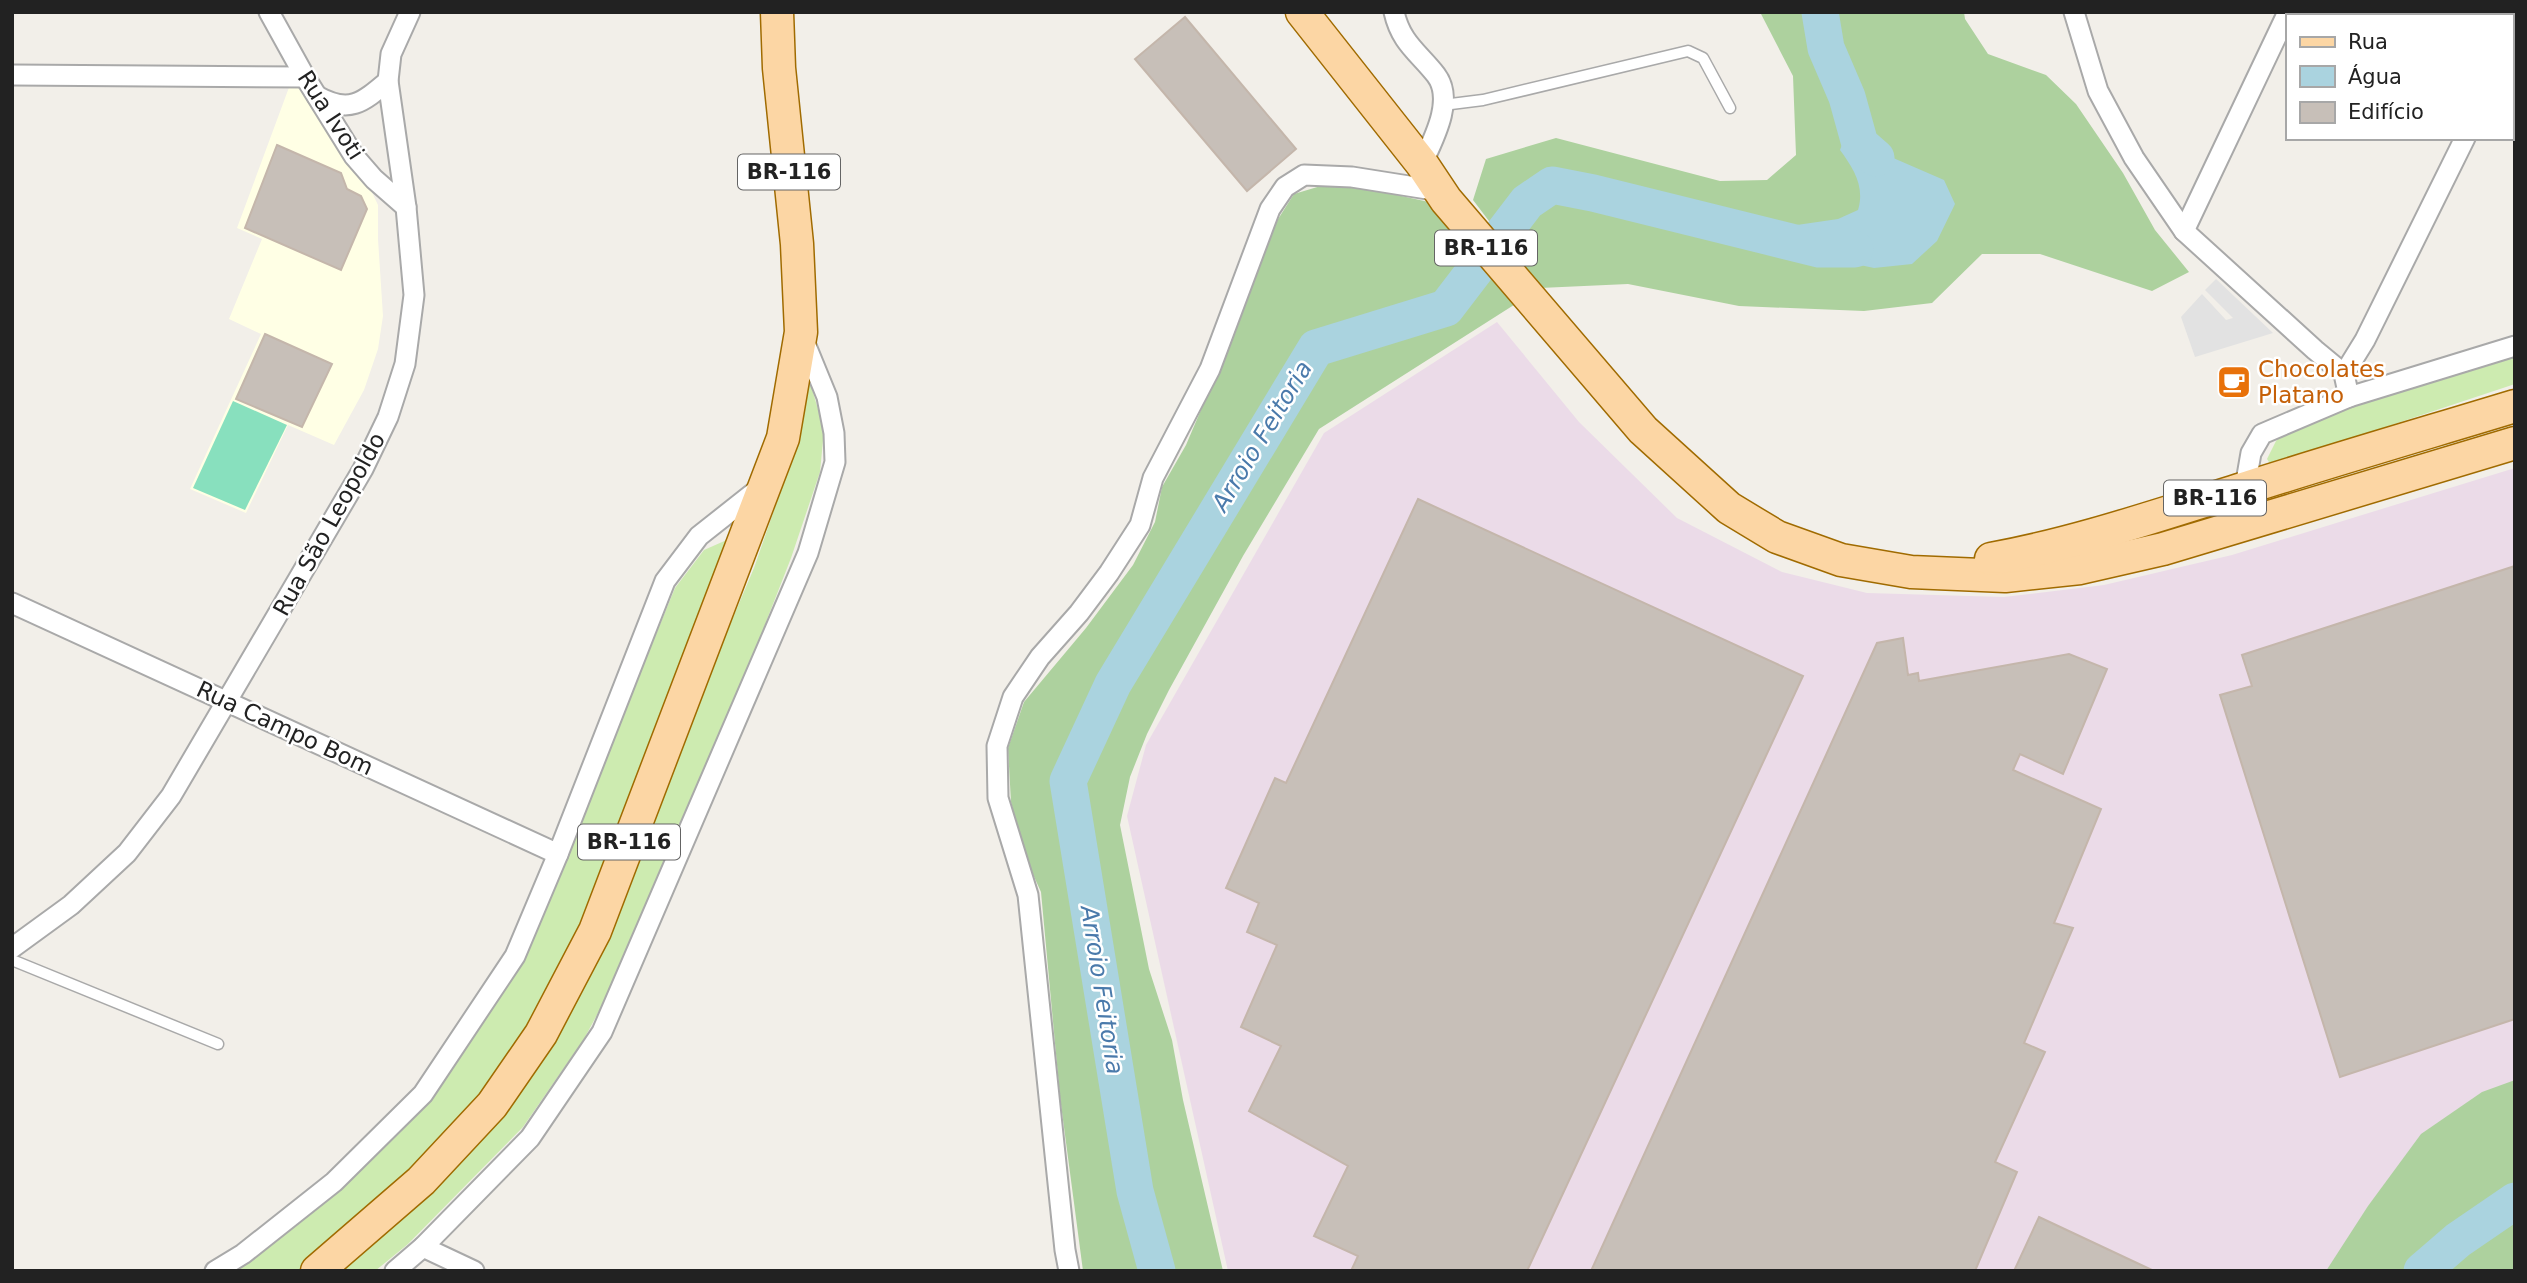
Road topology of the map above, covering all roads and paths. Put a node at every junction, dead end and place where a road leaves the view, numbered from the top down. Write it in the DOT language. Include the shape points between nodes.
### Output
graph roads {
  1 [pos="269,12"];
  2 [pos="410,12"];
  3 [pos="777,12"];
  4 [pos="1301,12"];
  5 [pos="1394,12"];
  6 [pos="2074,12"];
  7 [pos="2286,16"];
  8 [pos="12,75"];
  9 [pos="305,77"];
  10 [pos="388,81"];
  11 [pos="317,96"];
  12 [pos="1443,105"];
  13 [pos="1730,108"];
  14 [pos="2464,140"];
  15 [pos="1422,164"];
  16 [pos="1443,195"];
  17 [pos="406,207"];
  18 [pos="2184,231"];
  19 [pos="801,332"];
  20 [pos="2515,346"];
  21 [pos="2344,374"];
  22 [pos="2348,397"];
  23 [pos="2515,405"];
  24 [pos="2515,443"];
  25 [pos="766,482"];
  26 [pos="2248,487"];
  27 [pos="1911,572"];
  28 [pos="12,603"];
  29 [pos="229,701"];
  30 [pos="558,854"];
  31 [pos="12,948"];
  32 [pos="12,960"];
  33 [pos="218,1044"];
  34 [pos="423,1247"];
  35 [pos="215,1271"];
  36 [pos="317,1271"];
  37 [pos="395,1271"];
  38 [pos="474,1271"];
  39 [pos="1069,1271"];
  1 -- 9 [label="street, Rua Ivoti"];
  2 -- 10 [label="street, Rua São Leopoldo" via="391,54"];
  3 -- 19 [label="main road, BR-116"];
  4 -- 15 [label="main road, BR-116"];
  5 -- 12 [label="street" via="1413,52 1440,80"];
  6 -- 18 [label="street" via="2098,91 2134,158"];
  7 -- 18 [label="street"];
  8 -- 9 [label="street"];
  9 -- 11 [label="street, Rua Ivoti"];
  10 -- 11 [label="street" via="344,107"];
  10 -- 17 [label="street, Rua São Leopoldo"];
  11 -- 17 [label="street, Rua Ivoti" via="355,156"];
  12 -- 13 [label="lane" via="1483,100 1688,51 1703,58"];
  12 -- 15 [label="street" via="1437,133"];
  14 -- 21 [label="street"];
  15 -- 16 [label="main road, BR-116"];
  16 -- 27 [label="main road, BR-116" via="1643,430 1729,508 1777,537 1840,560"];
  16 -- 39 [label="street" via="1352,177 1304,175 1285,187 1270,209 1210,369 1153,478 1140,525 1013,697 997,746 998,798 1028,895"];
  17 -- 29 [label="street, Rua São Leopoldo" via="414,295 405,364 388,417 363,469"];
  18 -- 21 [label="street"];
  19 -- 25 [label="main road, BR-116" via="783,438"];
  19 -- 34 [label="street" via="827,397 835,462 808,553 602,1032 530,1138"];
  20 -- 22 [label="street"];
  21 -- 22 [label="street"];
  22 -- 26 [label="street" via="2262,434 2251,453"];
  23 -- 26 [label="main road, BR-116"];
  24 -- 27 [label="main road, BR-116" via="2162,549 2080,568 2005,576"];
  25 -- 30 [label="street" via="699,536 665,581"];
  25 -- 36 [label="main road, BR-116" via="595,931 541,1034 492,1105 421,1181"];
  26 -- 27 [label="main road, BR-116" via="2028,552"];
  28 -- 29 [label="street, Rua Campo Bom"];
  29 -- 30 [label="street, Rua Campo Bom"];
  29 -- 31 [label="street, Rua São Leopoldo" via="171,796 127,853 71,905"];
  30 -- 35 [label="street" via="515,956 423,1094 334,1182"];
  32 -- 33 [label="lane"];
  34 -- 37 [label="street"];
  34 -- 38 [label="street"];
}
